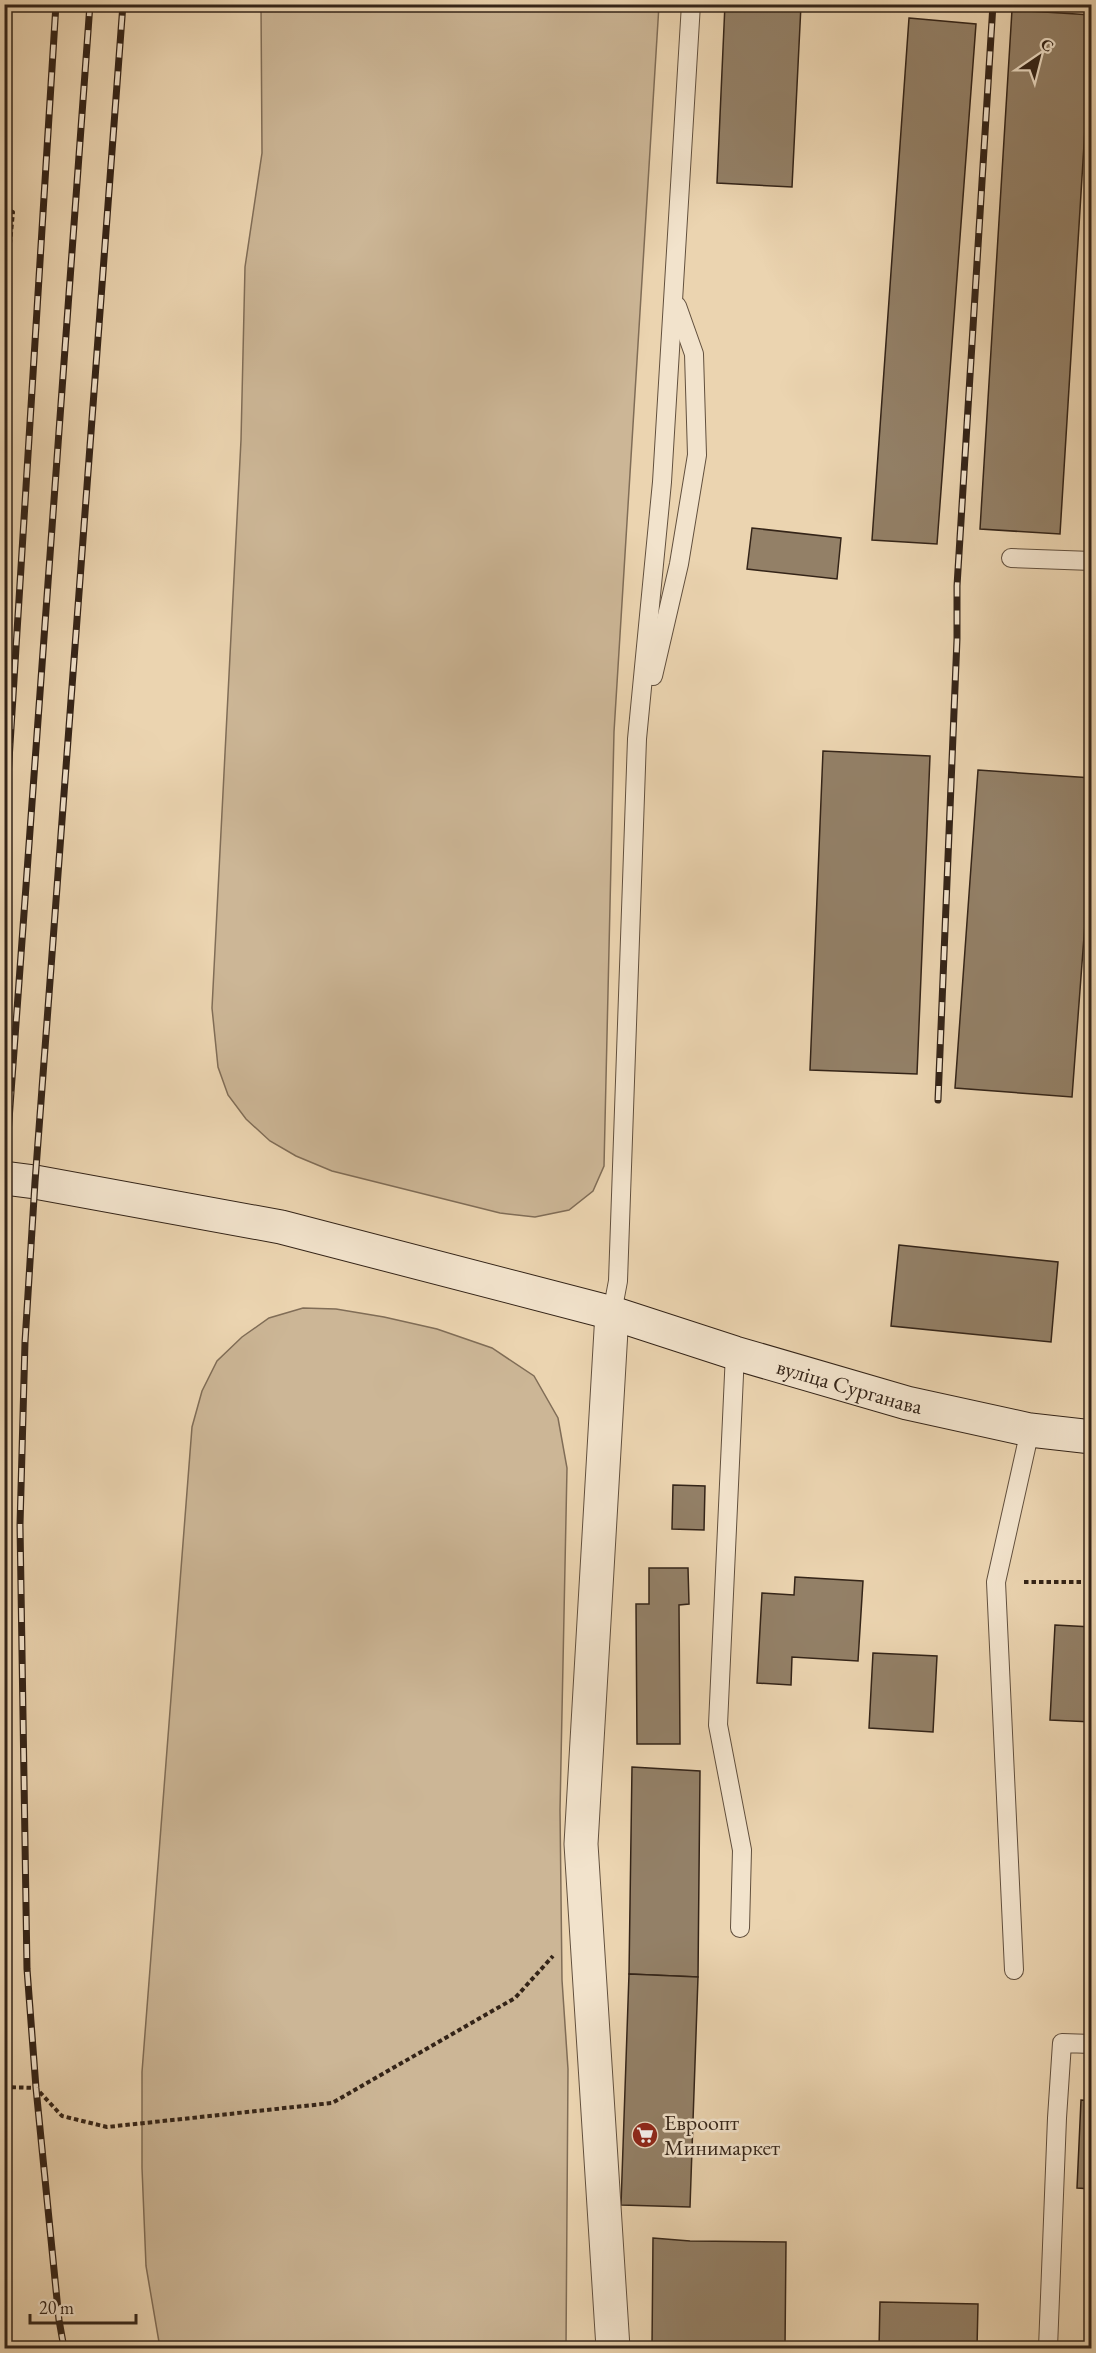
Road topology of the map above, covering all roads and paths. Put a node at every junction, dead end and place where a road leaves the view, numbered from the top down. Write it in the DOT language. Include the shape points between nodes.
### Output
graph roads {
  1 [pos="691,4"];
  2 [pos="4,208"];
  3 [pos="674,298"];
  4 [pos="4,307"];
  5 [pos="1011,558"];
  6 [pos="1092,561"];
  7 [pos="637,739"];
  8 [pos="4,1178"];
  9 [pos="612,1313"];
  10 [pos="735,1353"];
  11 [pos="1030,1430"];
  12 [pos="1092,1437"];
  13 [pos="996,1582"];
  14 [pos="1092,1582"];
  15 [pos="586,1920"];
  16 [pos="740,1928"];
  17 [pos="1014,1970"];
  18 [pos="1092,2044"];
  19 [pos="4,2087"];
  20 [pos="613,2349"];
  21 [pos="1048,2349"];
  1 -- 3 [label="lane"];
  2 -- 4 [label="path" via="14,212"];
  3 -- 7 [label="lane" via="662,482"];
  3 -- 7 [label="lane" via="694,354 697,455 680,564"];
  5 -- 6 [label="lane"];
  7 -- 9 [label="lane" via="618,1281"];
  8 -- 9 [label="street, вуліца Сурганава" via="281,1227"];
  9 -- 10 [label="street, вуліца Сурганава"];
  9 -- 15 [label="street" via="581,1844"];
  10 -- 11 [label="street, вуліца Сурганава" via="907,1403"];
  10 -- 16 [label="lane" via="718,1725 742,1850"];
  11 -- 12 [label="street, вуліца Сурганава"];
  11 -- 13 [label="lane"];
  13 -- 14 [label="path"];
  13 -- 17 [label="lane"];
  15 -- 19 [label="path" via="515,1998 332,2103 107,2127 62,2116 36,2088"];
  15 -- 20 [label="street"];
  18 -- 21 [label="lane" via="1062,2043"];
}
